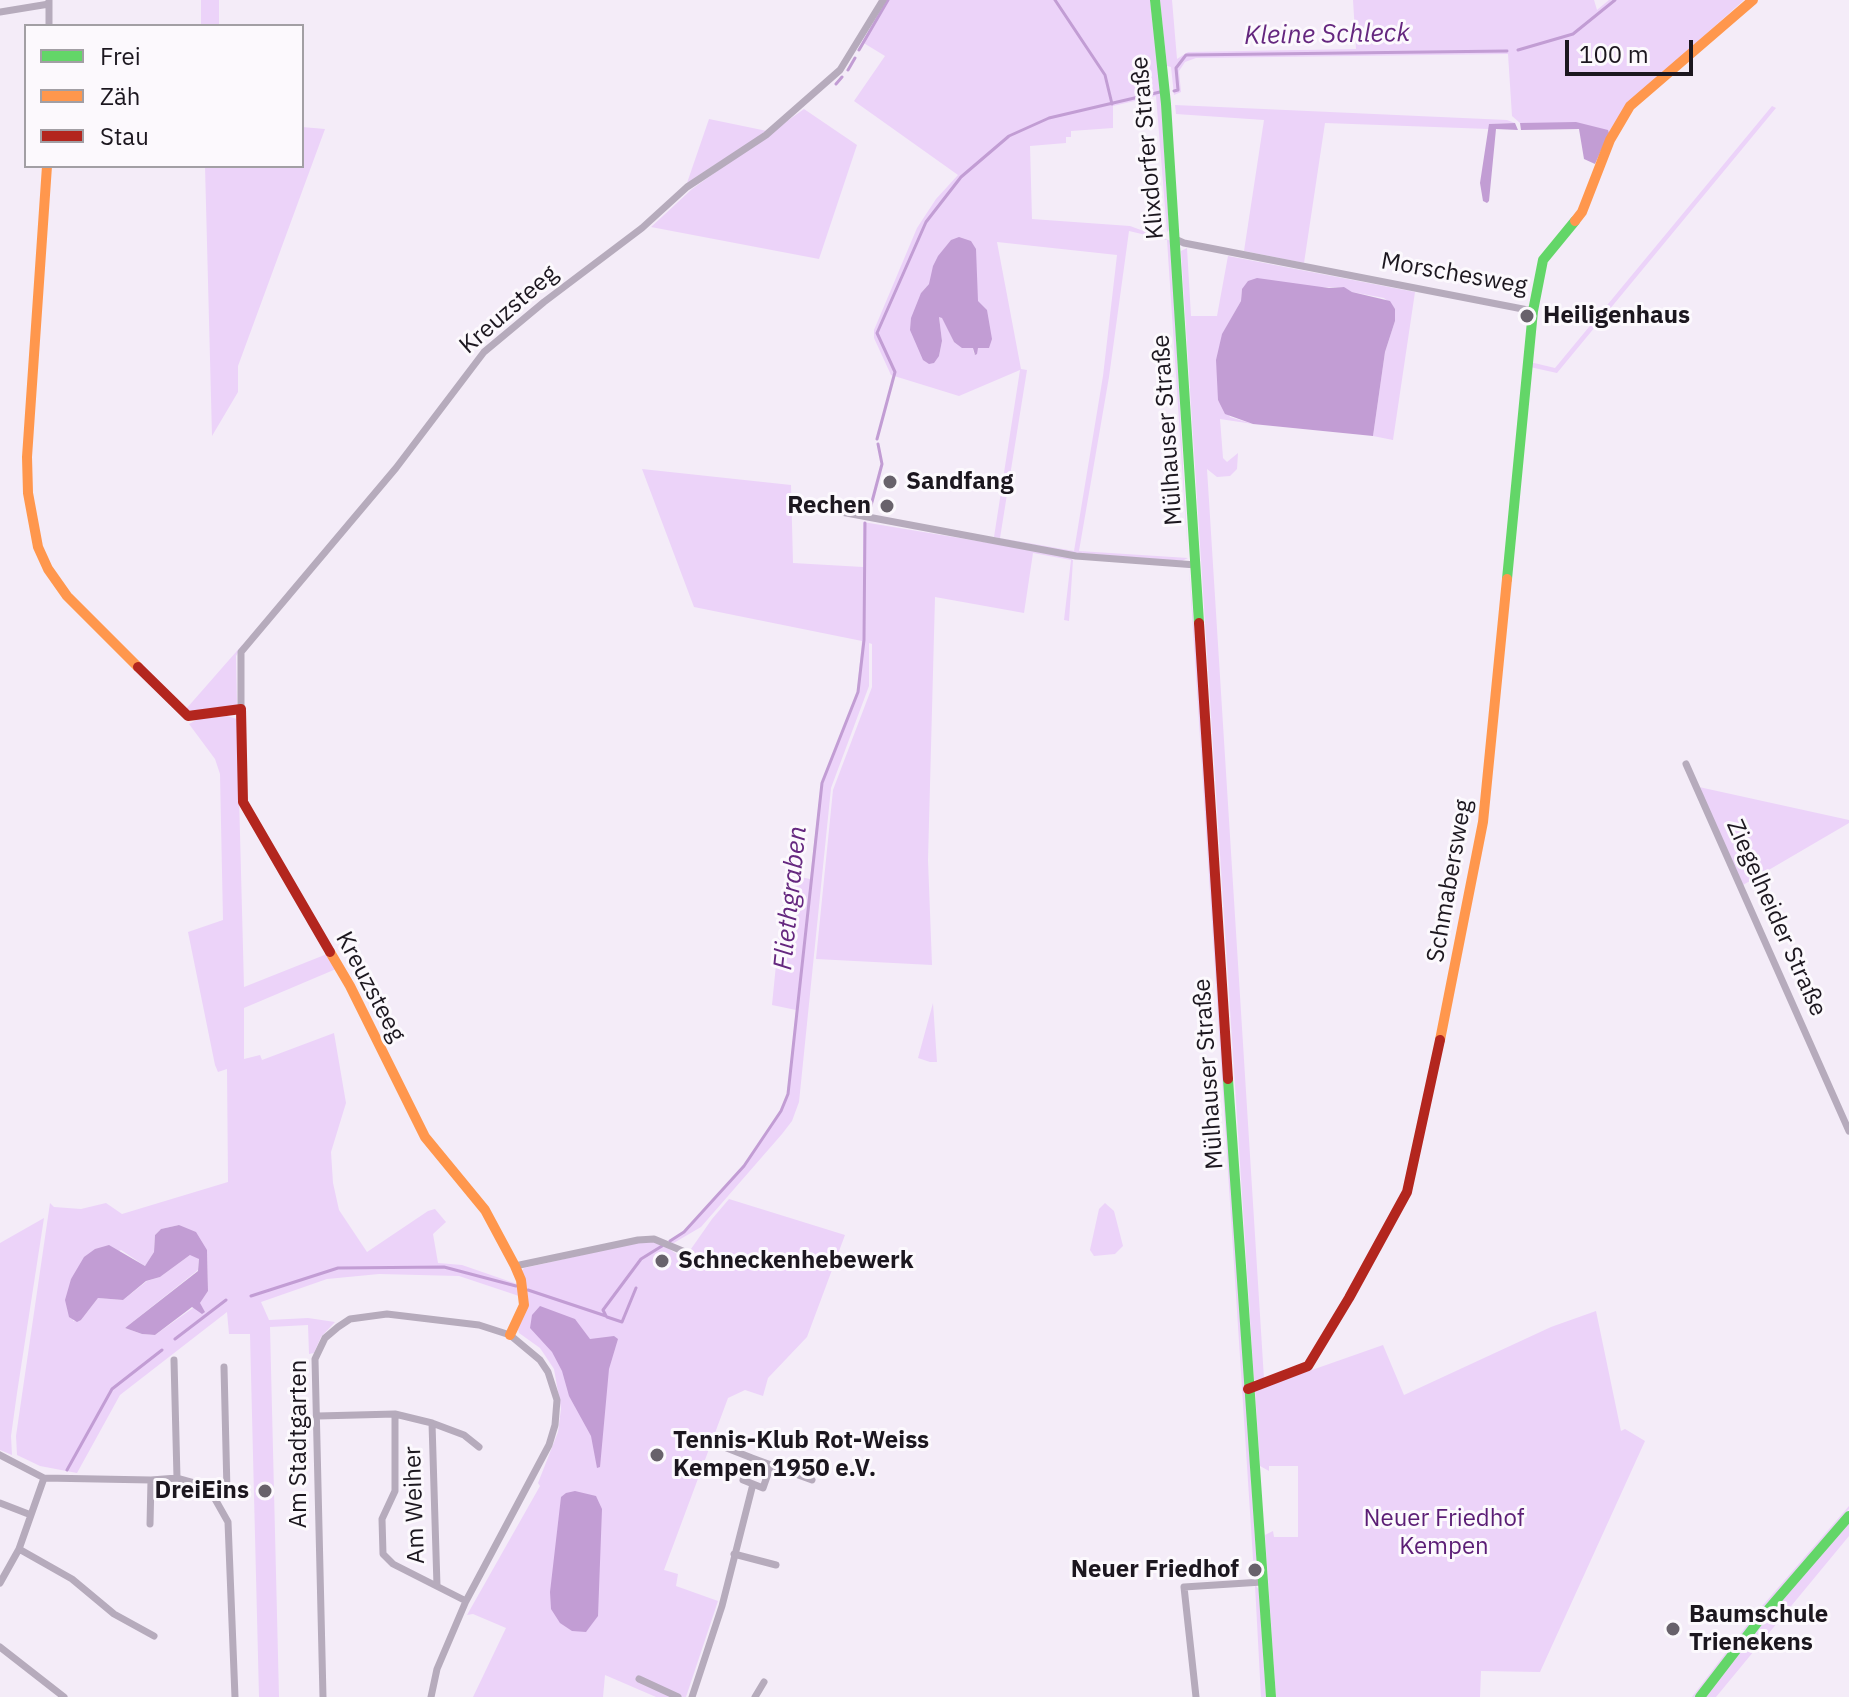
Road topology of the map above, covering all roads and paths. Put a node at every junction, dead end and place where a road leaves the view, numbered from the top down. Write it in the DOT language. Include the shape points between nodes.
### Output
graph roads {
  1 [pos="883,0"];
  2 [pos="1155,0"];
  3 [pos="1753,0"];
  4 [pos="49,2"];
  5 [pos="0,12"];
  6 [pos="49,24"];
  7 [pos="47,168"];
  8 [pos="1175,239"];
  9 [pos="1179,294"];
  10 [pos="1533,311"];
  11 [pos="825,509"];
  12 [pos="1196,565"];
  13 [pos="241,709"];
  14 [pos="1686,764"];
  15 [pos="1849,1131"];
  16 [pos="685,1252"];
  17 [pos="515,1266"];
  18 [pos="510,1335"];
  19 [pos="174,1360"];
  20 [pos="224,1367"];
  21 [pos="1248,1389"];
  22 [pos="395,1414"];
  23 [pos="318,1416"];
  24 [pos="432,1423"];
  25 [pos="714,1443"];
  26 [pos="479,1447"];
  27 [pos="0,1455"];
  28 [pos="752,1458"];
  29 [pos="771,1465"];
  30 [pos="44,1478"];
  31 [pos="177,1478"];
  32 [pos="151,1480"];
  33 [pos="812,1480"];
  34 [pos="753,1484"];
  35 [pos="215,1499"];
  36 [pos="0,1503"];
  37 [pos="31,1515"];
  38 [pos="1849,1516"];
  39 [pos="150,1524"];
  40 [pos="19,1549"];
  41 [pos="734,1554"];
  42 [pos="776,1565"];
  43 [pos="1262,1582"];
  44 [pos="0,1583"];
  45 [pos="437,1586"];
  46 [pos="466,1601"];
  47 [pos="154,1636"];
  48 [pos="0,1647"];
  49 [pos="639,1679"];
  50 [pos="764,1682"];
  51 [pos="661,1694"];
  52 [pos="235,1695"];
  53 [pos="64,1697"];
  54 [pos="323,1697"];
  55 [pos="431,1697"];
  56 [pos="678,1697"];
  57 [pos="692,1697"];
  58 [pos="755,1697"];
  59 [pos="1196,1697"];
  60 [pos="1271,1697"];
  61 [pos="1700,1697"];
  1 -- 13 [label="street, Kreuzsteeg" via="840,70 766,135 687,187 484,352 396,468 241,652"];
  2 -- 8 [label="street, Klixdorfer Straße"];
  3 -- 10 [label="street, Morschesweg" via="1630,106 1610,140 1582,212 1543,260"];
  4 -- 5 [label="street"];
  4 -- 6 [label="street"];
  7 -- 13 [label="street" via="27,457 38,547 67,596 188,716"];
  8 -- 9 [label="street, Klixdorfer Straße"];
  8 -- 10 [label="street, Morschesweg"];
  9 -- 12 [label="street, Mülhauser Straße"];
  10 -- 21 [label="street, Schmabersweg" via="1483,822 1407,1192 1308,1366"];
  11 -- 12 [label="street, Mülhauser Straße" via="1076,556"];
  12 -- 21 [label="street, Mülhauser Straße"];
  13 -- 17 [label="street, Kreuzsteeg" via="243,802 350,986 425,1137 485,1210"];
  14 -- 15 [label="street, Ziegelheider Straße"];
  16 -- 17 [label="street" via="654,1239 638,1240"];
  17 -- 18 [label="street, Kreuzsteeg" via="524,1305"];
  18 -- 23 [label="street, Am Stadtgarten" via="479,1325 410,1316 350,1319 325,1338 315,1359"];
  18 -- 46 [label="street" via="548,1372 557,1400 555,1425 542,1462"];
  19 -- 31 [label="street"];
  20 -- 35 [label="street" via="227,1491"];
  21 -- 43 [label="street, Mülhauser Straße"];
  22 -- 23 [label="street, Am Weiher"];
  22 -- 24 [label="street, Am Weiher"];
  22 -- 45 [label="street, Am Weiher" via="395,1491 382,1519 383,1554"];
  23 -- 54 [label="street, Am Stadtgarten"];
  24 -- 26 [label="street, Am Weiher"];
  24 -- 45 [label="street, Am Weiher"];
  25 -- 28 [label="street"];
  27 -- 30 [label="street"];
  28 -- 29 [label="street"];
  28 -- 34 [label="street" via="743,1480"];
  29 -- 33 [label="street"];
  29 -- 34 [label="street" via="763,1488"];
  30 -- 32 [label="street"];
  30 -- 37 [label="street"];
  31 -- 32 [label="street"];
  31 -- 35 [label="street" via="195,1483"];
  32 -- 39 [label="street"];
  34 -- 41 [label="street"];
  35 -- 52 [label="street" via="228,1522"];
  36 -- 37 [label="street"];
  37 -- 40 [label="street"];
  38 -- 61 [label="street"];
  40 -- 44 [label="street"];
  40 -- 47 [label="street"];
  41 -- 42 [label="street"];
  41 -- 57 [label="street"];
  43 -- 59 [label="street" via="1184,1587"];
  43 -- 60 [label="street, Mülhauser Straße"];
  45 -- 46 [label="street"];
  46 -- 55 [label="street"];
  48 -- 53 [label="street"];
  49 -- 51 [label="street"];
  50 -- 58 [label="street"];
  51 -- 56 [label="street"];
}
